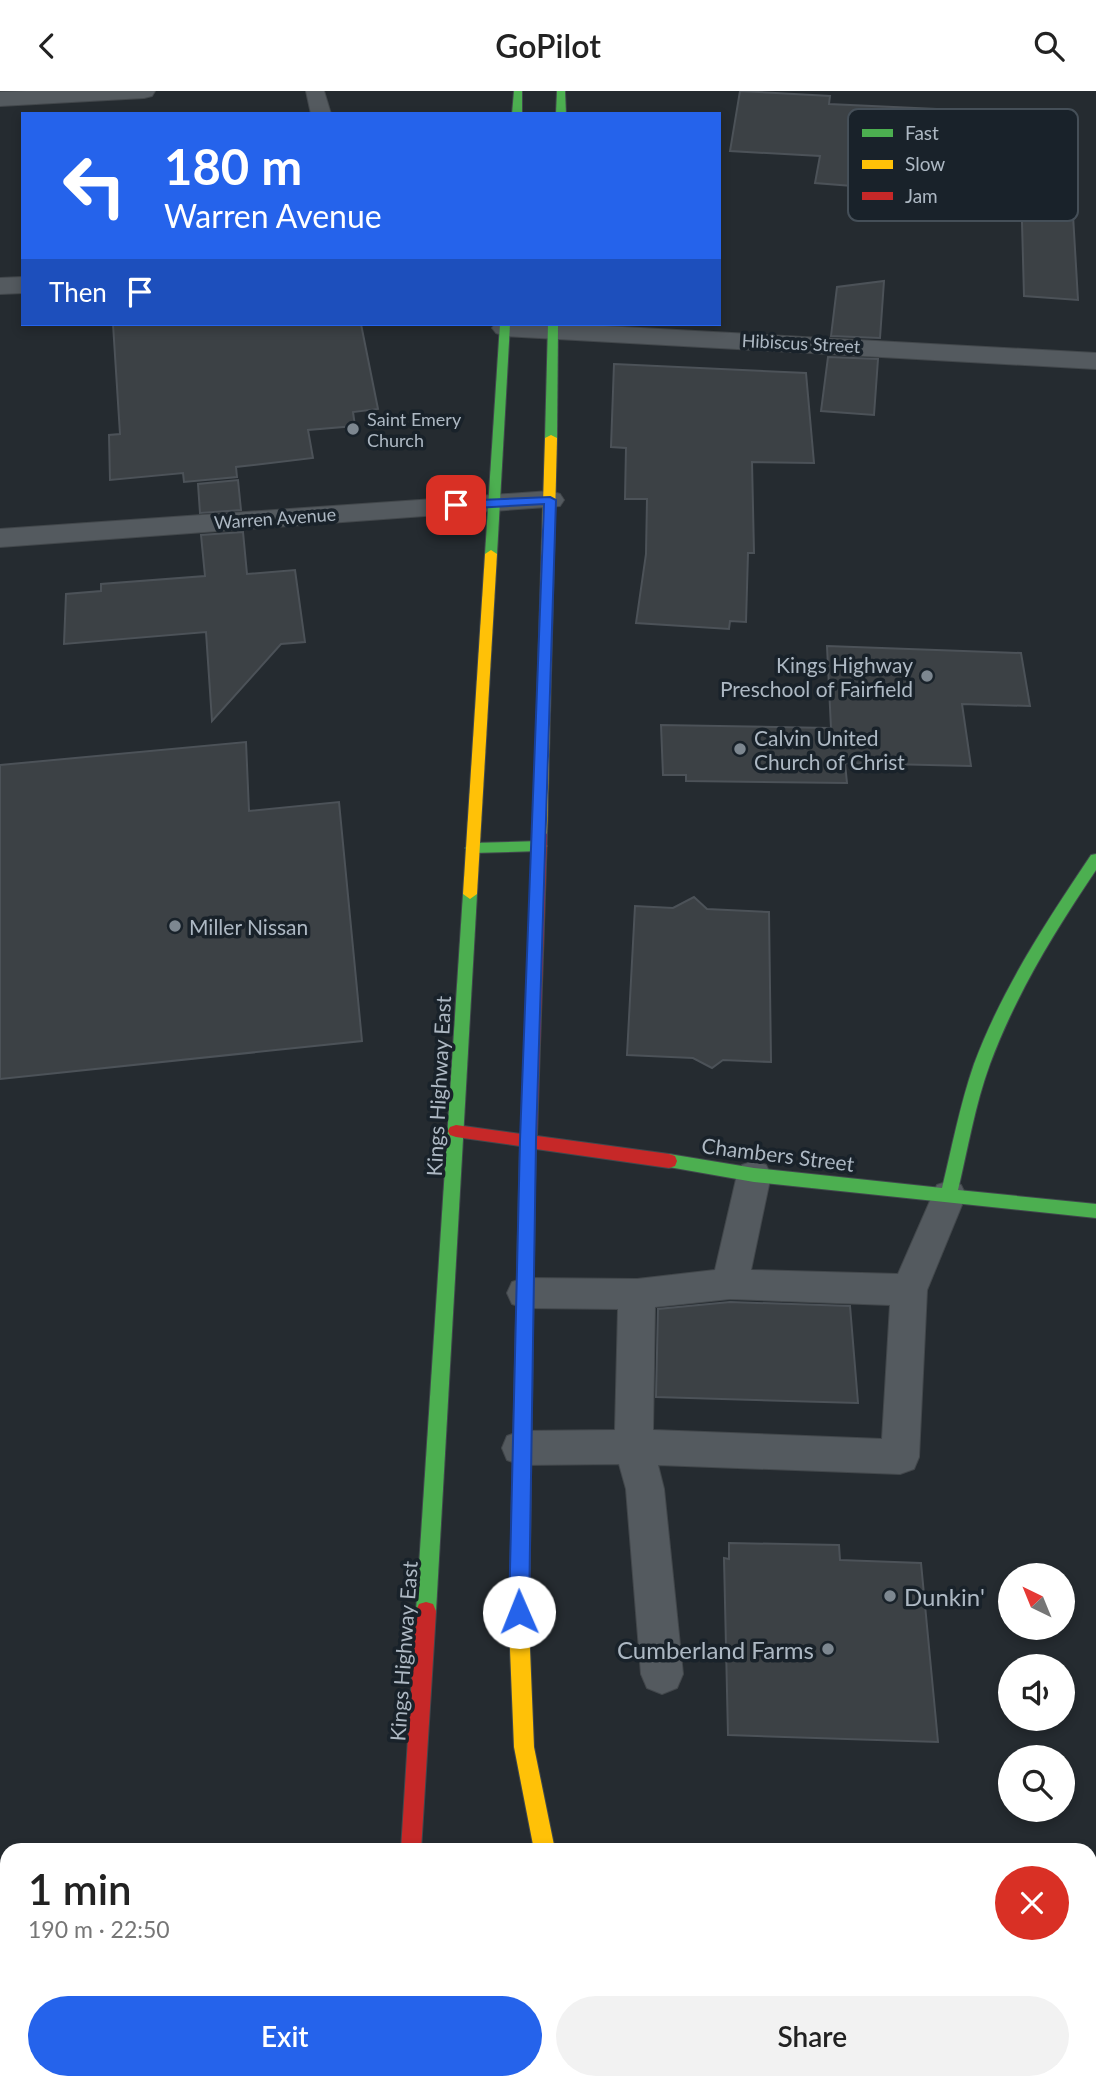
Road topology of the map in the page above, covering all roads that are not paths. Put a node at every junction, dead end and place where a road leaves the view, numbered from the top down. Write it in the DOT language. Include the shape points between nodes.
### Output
graph roads {
  1 [pos="144,91"];
  2 [pos="315,91"];
  3 [pos="518,91"];
  4 [pos="561,91"];
  5 [pos="0,99"];
  6 [pos="320,112"];
  7 [pos="517,112"];
  8 [pos="561,112"];
  9 [pos="21,285"];
  10 [pos="0,286"];
  11 [pos="505,326"];
  12 [pos="553,326"];
  13 [pos="1096,361"];
  14 [pos="550,500"];
  15 [pos="493,502"];
  16 [pos="0,538"];
  17 [pos="540,846"];
  18 [pos="472,848"];
  19 [pos="1096,859"];
  20 [pos="456,1131"];
  21 [pos="528,1140"];
  22 [pos="754,1175"];
  23 [pos="949,1195"];
  24 [pos="1096,1211"];
  25 [pos="730,1284"];
  26 [pos="909,1290"];
  27 [pos="524,1293"];
  28 [pos="637,1294"];
  29 [pos="634,1447"];
  30 [pos="520,1448"];
  31 [pos="662,1674"];
  32 [pos="411,1843"];
  33 [pos="544,1843"];
  1 -- 5 [label="street"];
  2 -- 6 [label="lane"];
  3 -- 7 [label="main road"];
  4 -- 8 [label="main road"];
  9 -- 10 [label="street"];
  11 -- 12 [label="street, Hibiscus Street"];
  11 -- 15 [label="main road, Kings Highway East"];
  12 -- 13 [label="street, Hibiscus Street"];
  12 -- 14 [label="main road"];
  14 -- 15 [label="street, Warren Avenue"];
  14 -- 17 [label="main road"];
  15 -- 16 [label="street, Warren Avenue"];
  15 -- 18 [label="main road, Kings Highway East"];
  17 -- 18 [label="main road"];
  17 -- 21 [label="main road"];
  18 -- 20 [label="main road, Kings Highway East"];
  19 -- 23 [label="main road" via="1029,963 1003,1013 965,1120"];
  20 -- 21 [label="main road, Chambers Street"];
  20 -- 32 [label="main road, Kings Highway East"];
  21 -- 22 [label="main road, Chambers Street"];
  21 -- 27 [label="main road"];
  22 -- 23 [label="main road, Chambers Street"];
  22 -- 25 [label="lane"];
  23 -- 24 [label="main road, Chambers Street"];
  23 -- 26 [label="lane"];
  25 -- 26 [label="lane"];
  25 -- 28 [label="lane"];
  26 -- 29 [label="lane" via="900,1457"];
  27 -- 28 [label="lane"];
  27 -- 30 [label="main road"];
  28 -- 29 [label="lane"];
  29 -- 30 [label="lane"];
  29 -- 31 [label="lane" via="645,1489"];
  30 -- 33 [label="main road" via="518,1588 524,1747"];
}
